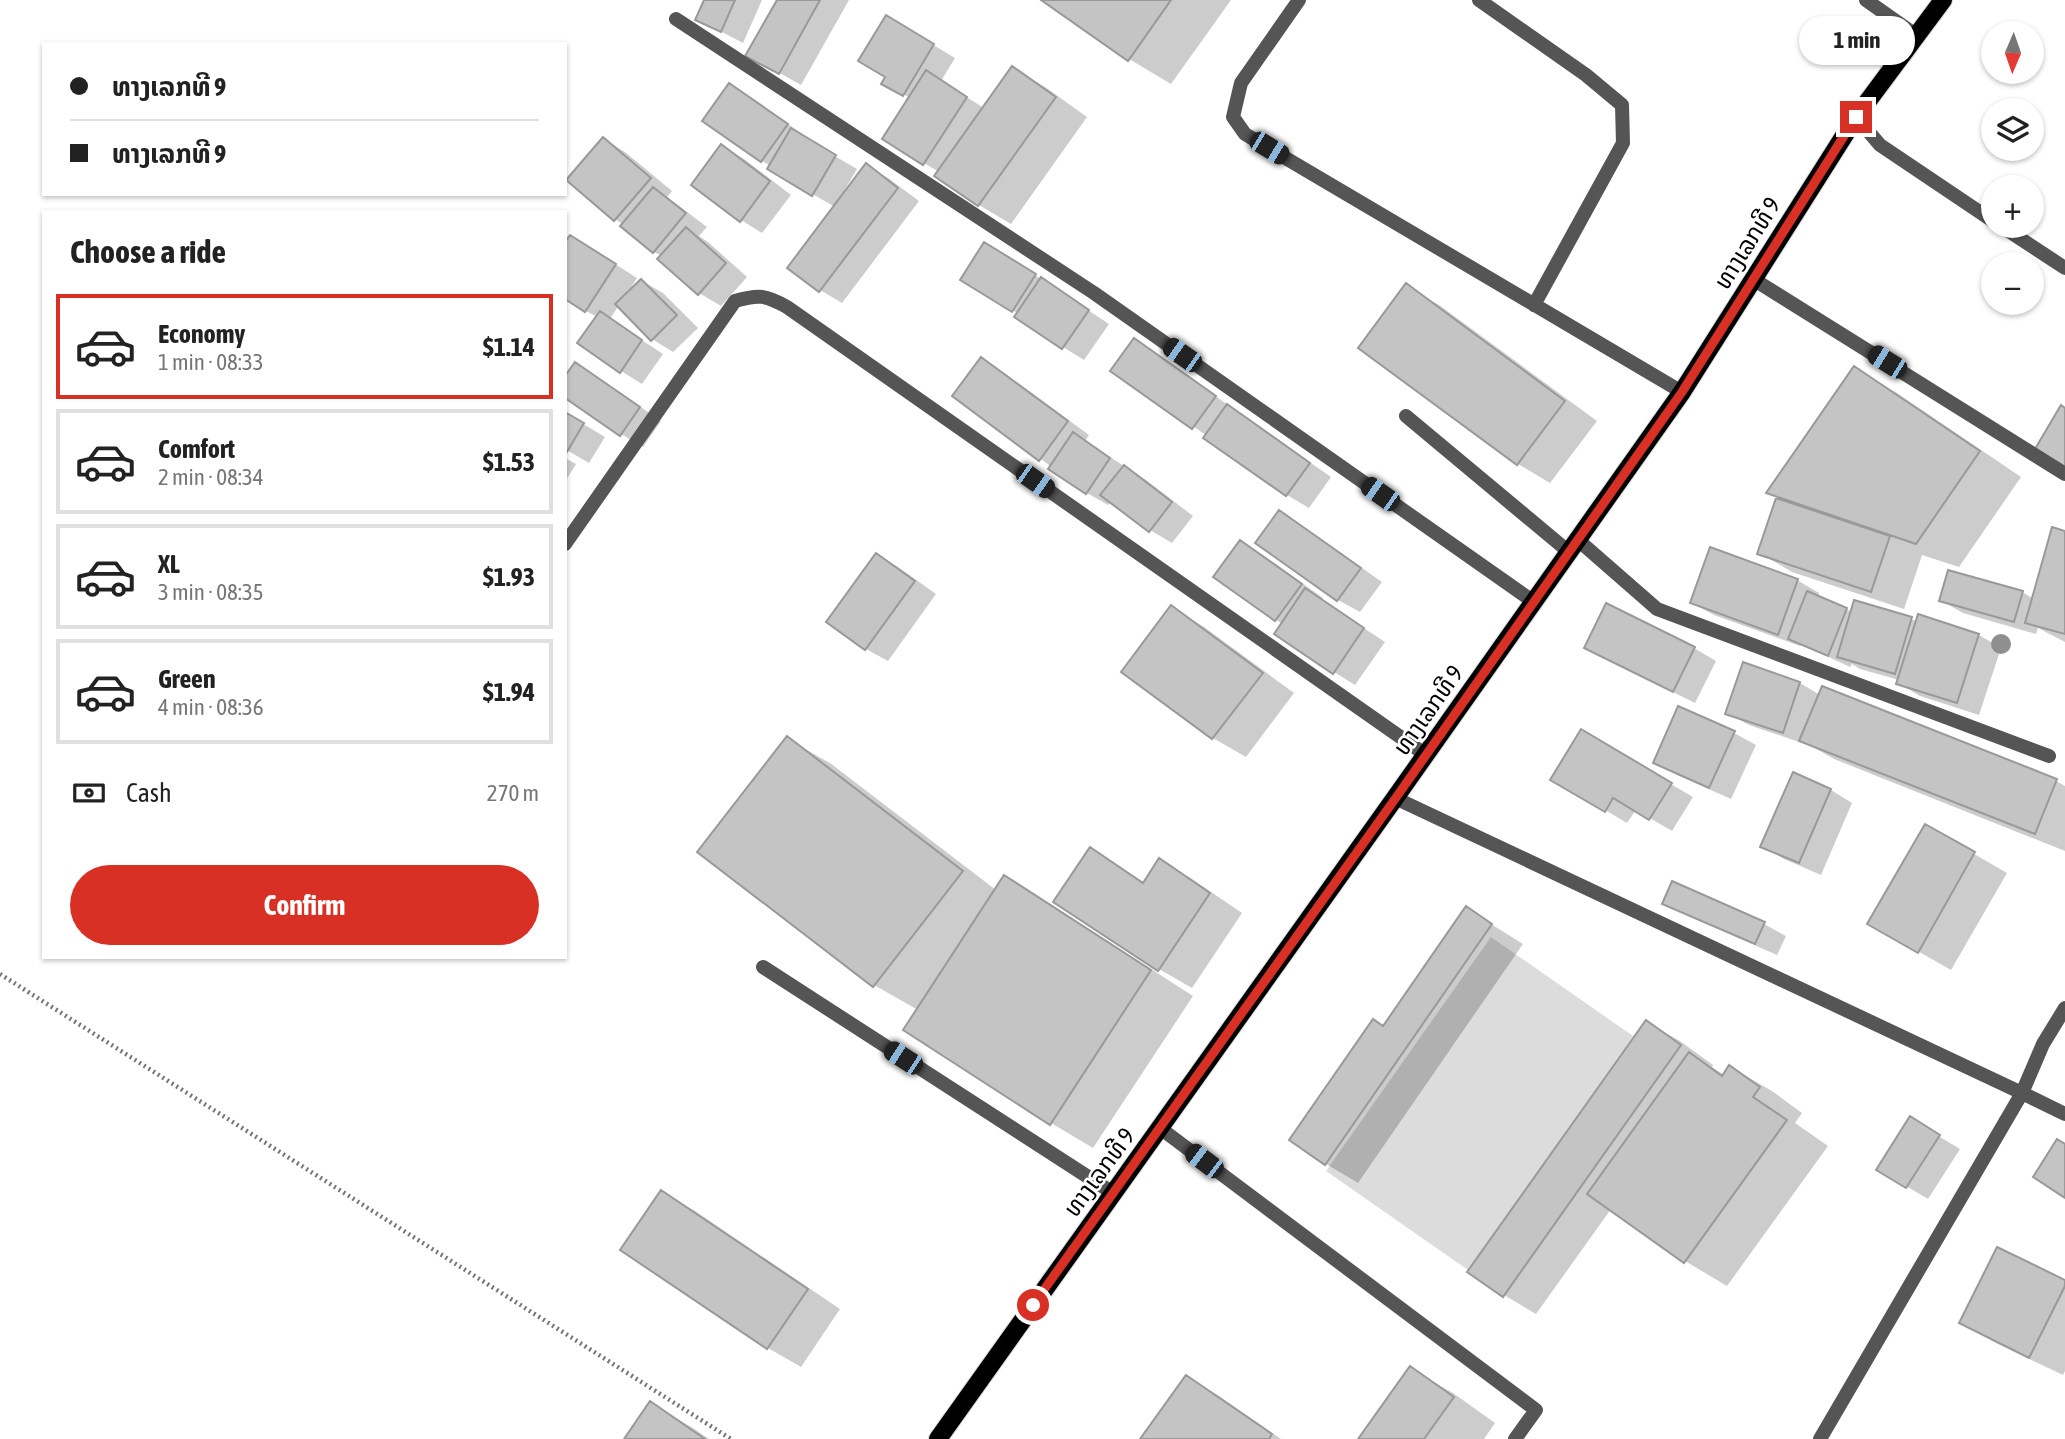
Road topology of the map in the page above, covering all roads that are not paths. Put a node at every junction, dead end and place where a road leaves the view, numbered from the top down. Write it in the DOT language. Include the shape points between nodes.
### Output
graph roads {
  1 [pos="1299,0"];
  2 [pos="1479,0"];
  3 [pos="1866,0"];
  4 [pos="1943,0"];
  5 [pos="676,19"];
  6 [pos="1917,36"];
  7 [pos="1856,117"];
  8 [pos="1981,213"];
  9 [pos="2019,238"];
  10 [pos="2065,268"];
  11 [pos="1753,279"];
  12 [pos="1534,304"];
  13 [pos="1682,392"];
  14 [pos="1406,416"];
  15 [pos="2065,474"];
  16 [pos="567,541"];
  17 [pos="1573,546"];
  18 [pos="1534,602"];
  19 [pos="1426,755"];
  20 [pos="2049,756"];
  21 [pos="1395,799"];
  22 [pos="763,967"];
  23 [pos="2065,1008"];
  24 [pos="2022,1093"];
  25 [pos="2065,1114"];
  26 [pos="1160,1128"];
  27 [pos="1113,1193"];
  28 [pos="938,1439"];
  29 [pos="1515,1439"];
  30 [pos="1820,1439"];
  1 -- 12 [label="street" via="1241,83 1233,117 1245,134"];
  2 -- 12 [label="street" via="1622,105 1623,143"];
  3 -- 6 [label="street"];
  4 -- 6 [label="main road, ທາງເລກທີ 9"];
  5 -- 18 [label="street" via="1094,293"];
  6 -- 7 [label="main road, ທາງເລກທີ 9"];
  7 -- 8 [label="street" via="1880,145"];
  7 -- 11 [label="main road, ທາງເລກທີ 9"];
  9 -- 10 [label="street"];
  11 -- 13 [label="main road, ທາງເລກທີ 9"];
  11 -- 15 [label="street"];
  12 -- 13 [label="street"];
  13 -- 17 [label="main road, ທາງເລກທີ 9"];
  14 -- 17 [label="street"];
  16 -- 19 [label="street" via="735,301 770,297"];
  17 -- 18 [label="main road, ທາງເລກທີ 9"];
  17 -- 20 [label="street" via="1657,609"];
  18 -- 19 [label="main road, ທາງເລກທີ 9"];
  19 -- 21 [label="main road, ທາງເລກທີ 9"];
  21 -- 24 [label="street"];
  21 -- 26 [label="main road, ທາງເລກທີ 9"];
  22 -- 27 [label="street"];
  23 -- 24 [label="street"];
  24 -- 25 [label="street"];
  24 -- 30 [label="street"];
  26 -- 27 [label="main road, ທາງເລກທີ 9"];
  26 -- 29 [label="street" via="1536,1410"];
  27 -- 28 [label="main road, ທາງເລກທີ 9"];
}
